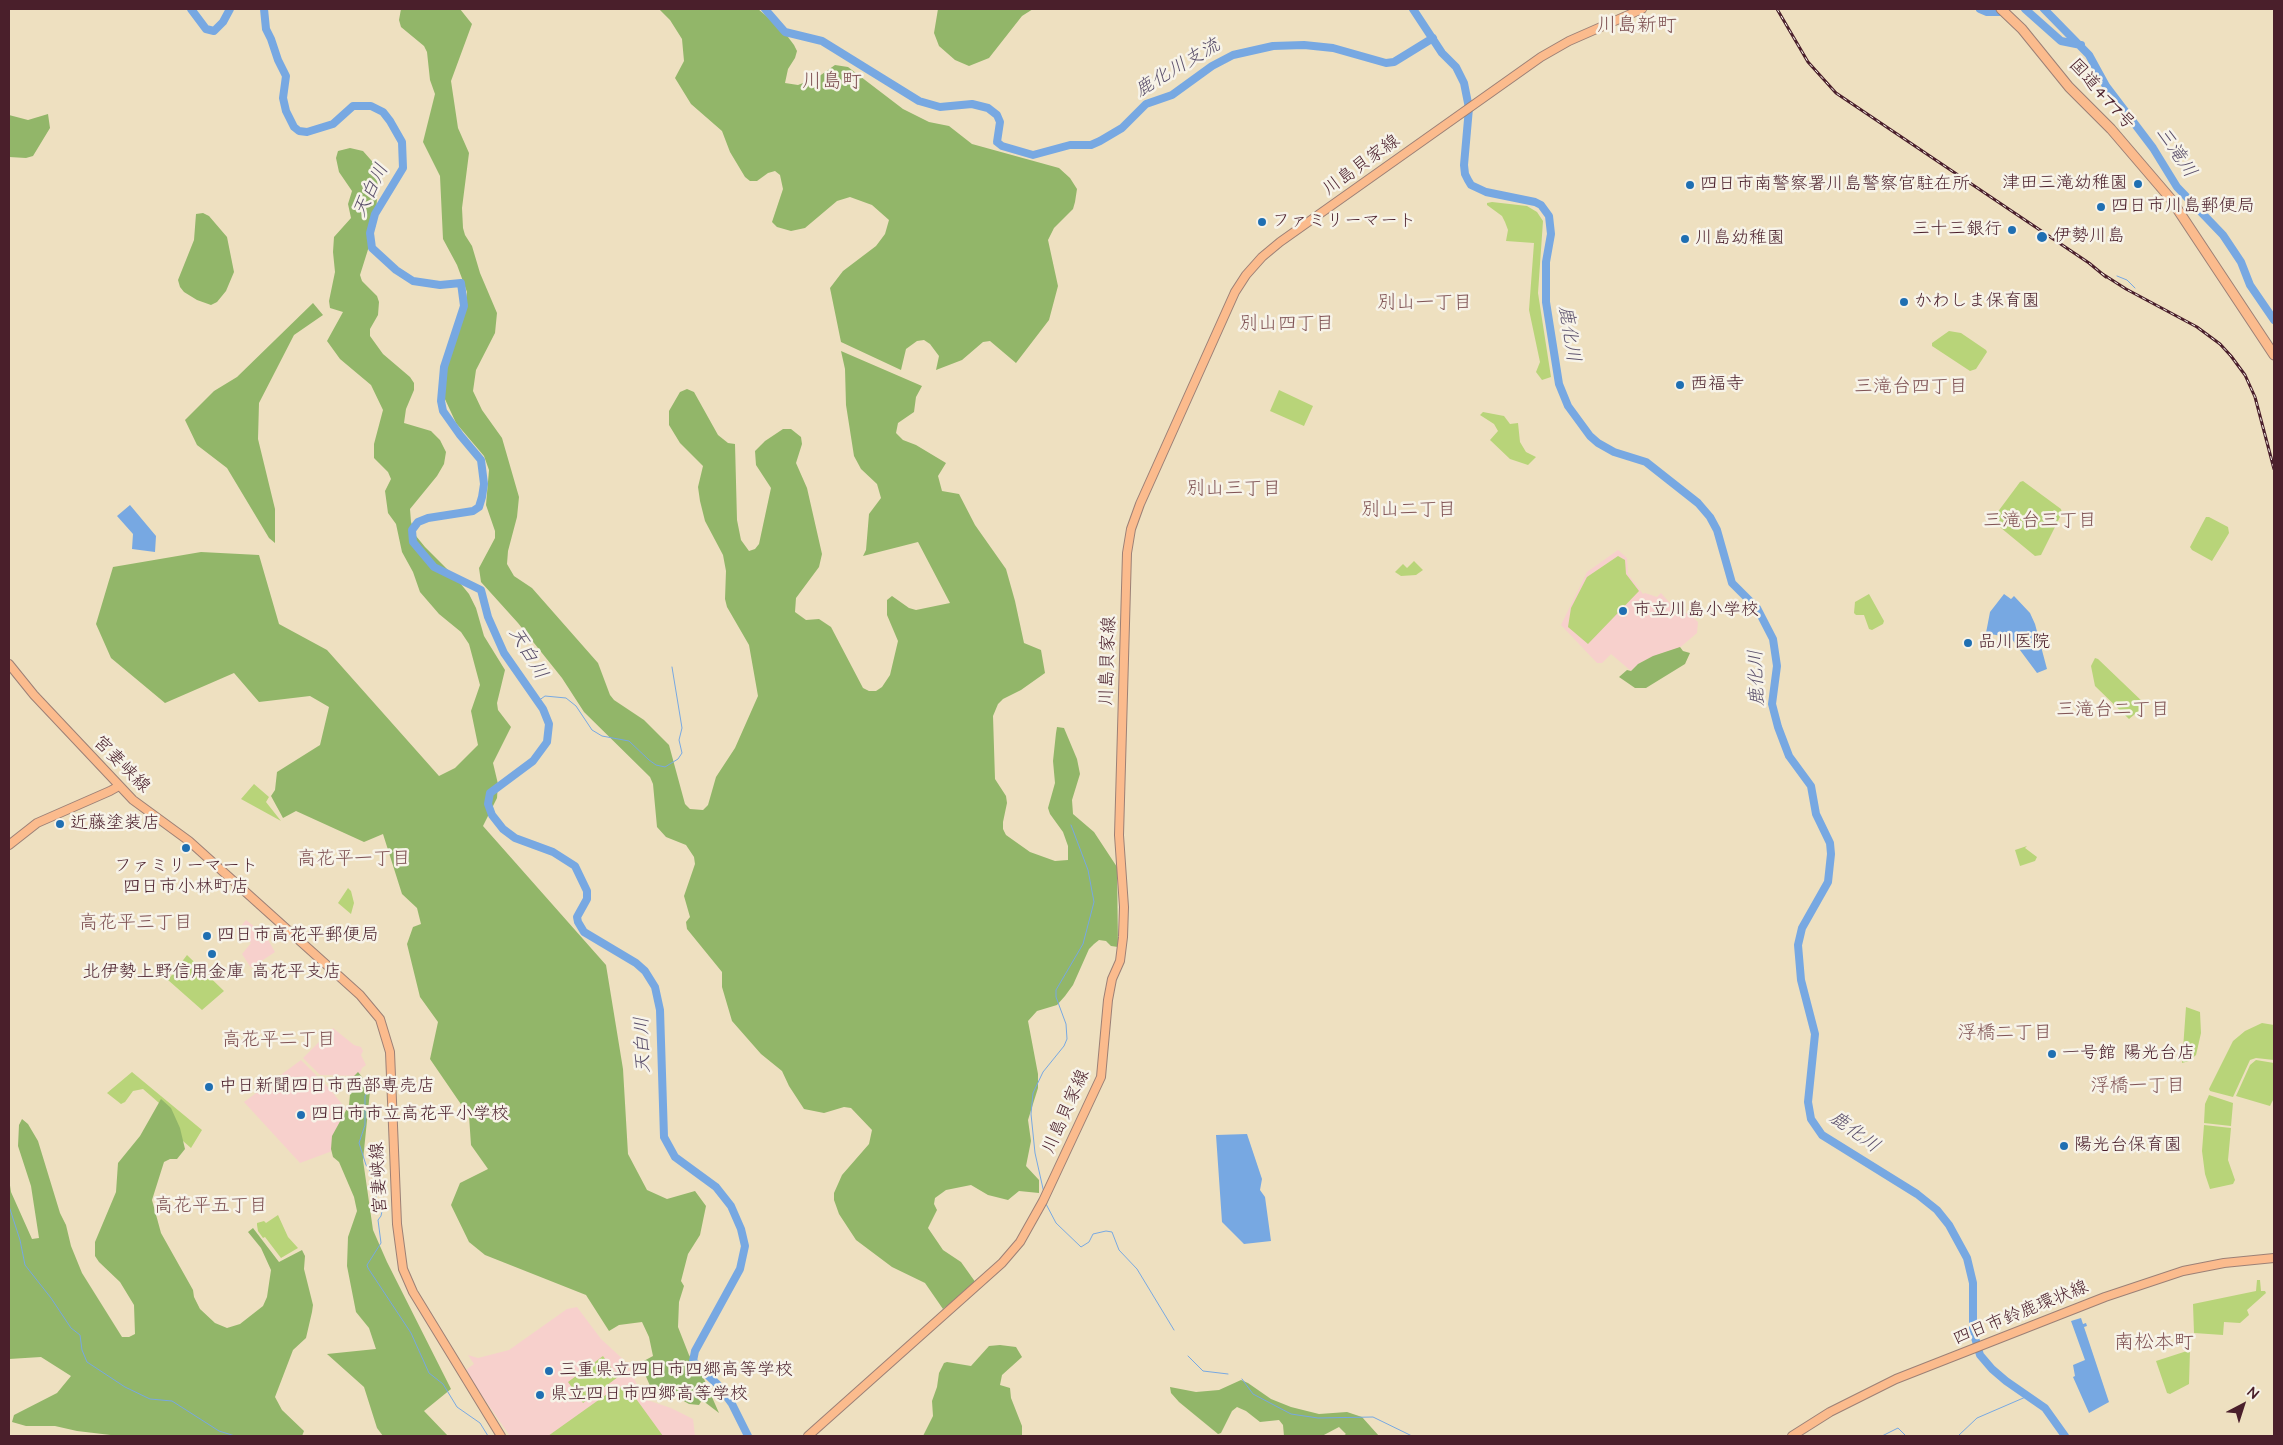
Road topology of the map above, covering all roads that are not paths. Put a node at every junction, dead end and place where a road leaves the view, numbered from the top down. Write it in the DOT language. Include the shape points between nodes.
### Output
graph roads {
  1 [pos="1642,9"];
  2 [pos="2001,9"];
  3 [pos="2274,355"];
  4 [pos="9,664"];
  5 [pos="119,786"];
  6 [pos="9,845"];
  7 [pos="2274,1258"];
  8 [pos="501,1436"];
  9 [pos="808,1436"];
  10 [pos="1792,1436"];
  1 -- 9 [label="main road, 川島貝家線" via="1541,57 1280,242 1246,275 1236,292 1131,529 1127,553 1119,836 1123,937 1120,961 1108,1000 1101,1077 1043,1201 1024,1236 1002,1264"];
  2 -- 3 [label="highway, 国道477号" via="2022,28 2069,87 2170,198"];
  4 -- 5 [label="main road, 宮妻峡線"];
  5 -- 6 [label="main road" via="37,823"];
  5 -- 8 [label="main road, 宮妻峡線" via="144,809 189,841 346,983 380,1019 390,1052 397,1224 403,1269 420,1304"];
  7 -- 10 [label="main road, 四日市鈴鹿環状線" via="2224,1262 2156,1278 1896,1379"];
}
